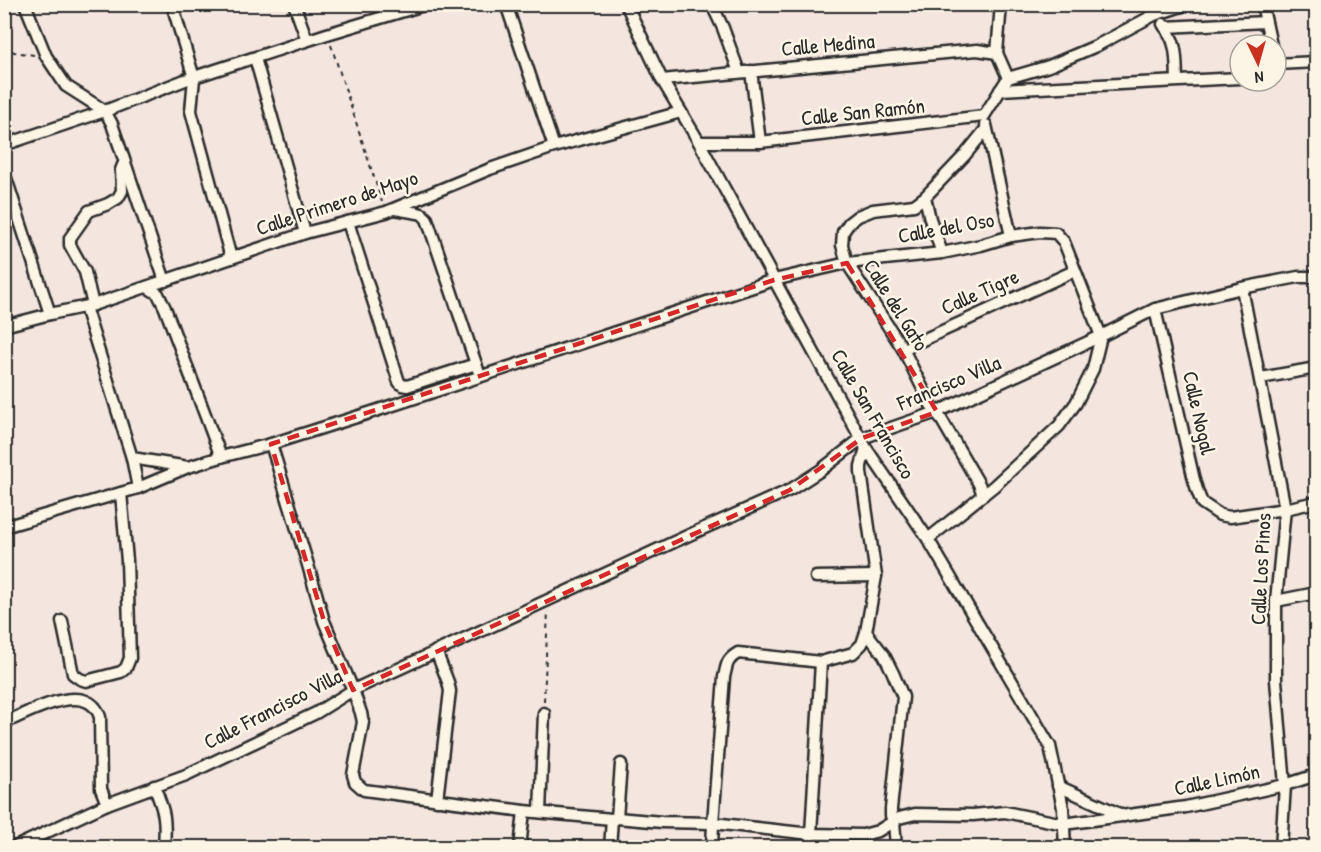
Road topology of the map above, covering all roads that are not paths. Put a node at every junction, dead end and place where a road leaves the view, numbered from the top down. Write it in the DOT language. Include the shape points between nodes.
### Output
graph roads {
  1 [pos="25,4"];
  2 [pos="172,4"];
  3 [pos="294,4"];
  4 [pos="427,4"];
  5 [pos="506,4"];
  6 [pos="714,4"];
  7 [pos="1001,4"];
  8 [pos="1188,4"];
  9 [pos="1262,4"];
  10 [pos="627,5"];
  11 [pos="1172,7"];
  12 [pos="1154,15"];
  13 [pos="1266,22"];
  14 [pos="1165,27"];
  15 [pos="1268,33"];
  16 [pos="307,40"];
  17 [pos="997,52"];
  18 [pos="255,58"];
  19 [pos="1317,62"];
  20 [pos="1288,63"];
  21 [pos="751,71"];
  22 [pos="739,72"];
  23 [pos="1026,73"];
  24 [pos="194,78"];
  25 [pos="1008,78"];
  26 [pos="1228,79"];
  27 [pos="662,80"];
  28 [pos="1177,81"];
  29 [pos="1027,89"];
  30 [pos="1000,90"];
  31 [pos="105,111"];
  32 [pos="681,112"];
  33 [pos="984,117"];
  34 [pos="986,129"];
  35 [pos="699,142"];
  36 [pos="760,142"];
  37 [pos="4,145"];
  38 [pos="554,147"];
  39 [pos="124,162"];
  40 [pos="4,172"];
  41 [pos="925,197"];
  42 [pos="390,210"];
  43 [pos="348,222"];
  44 [pos="305,233"];
  45 [pos="1011,236"];
  46 [pos="942,253"];
  47 [pos="231,258"];
  48 [pos="847,263"];
  49 [pos="1074,271"];
  50 [pos="1317,278"];
  51 [pos="774,280"];
  52 [pos="165,281"];
  53 [pos="147,287"];
  54 [pos="1242,288"];
  55 [pos="89,306"];
  56 [pos="1155,309"];
  57 [pos="50,314"];
  58 [pos="4,326"];
  59 [pos="1101,336"];
  60 [pos="903,349"];
  61 [pos="476,364"];
  62 [pos="1317,368"];
  63 [pos="480,376"];
  64 [pos="1261,378"];
  65 [pos="937,412"];
  66 [pos="864,443"];
  67 [pos="271,444"];
  68 [pos="221,457"];
  69 [pos="132,458"];
  70 [pos="188,467"];
  71 [pos="138,488"];
  72 [pos="121,493"];
  73 [pos="983,495"];
  74 [pos="1317,502"];
  75 [pos="1285,509"];
  76 [pos="4,527"];
  77 [pos="928,539"];
  78 [pos="876,576"];
  79 [pos="816,577"];
  80 [pos="1317,593"];
  81 [pos="548,600"];
  82 [pos="1276,602"];
  83 [pos="62,621"];
  84 [pos="866,632"];
  85 [pos="436,651"];
  86 [pos="821,662"];
  87 [pos="353,690"];
  88 [pos="544,713"];
  89 [pos="4,723"];
  90 [pos="621,764"];
  91 [pos="1317,775"];
  92 [pos="1285,785"];
  93 [pos="154,786"];
  94 [pos="1058,786"];
  95 [pos="437,800"];
  96 [pos="107,804"];
  97 [pos="524,811"];
  98 [pos="540,812"];
  99 [pos="1124,816"];
  100 [pos="614,818"];
  101 [pos="894,821"];
  102 [pos="713,823"];
  103 [pos="1064,824"];
  104 [pos="811,834"];
  105 [pos="12,848"];
  106 [pos="164,848"];
  107 [pos="520,848"];
  108 [pos="610,848"];
  109 [pos="712,848"];
  110 [pos="807,848"];
  111 [pos="896,848"];
  112 [pos="1065,848"];
  113 [pos="1281,848"];
  1 -- 31 [label="street" via="46,56 66,86"];
  2 -- 24 [label="street"];
  3 -- 16 [label="street"];
  4 -- 16 [label="street"];
  5 -- 38 [label="street"];
  6 -- 22 [label="street"];
  7 -- 17 [label="street"];
  8 -- 11 [label="street"];
  9 -- 13 [label="street"];
  10 -- 27 [label="street, Calle San Francisco"];
  11 -- 12 [label="street"];
  12 -- 14 [label="street"];
  12 -- 23 [label="street" via="1096,46"];
  13 -- 14 [label="street"];
  13 -- 15 [label="street"];
  14 -- 28 [label="street" via="1176,48"];
  16 -- 18 [label="street"];
  17 -- 21 [label="street, Calle Medina" via="977,50"];
  17 -- 25 [label="street"];
  18 -- 24 [label="street"];
  18 -- 44 [label="street"];
  19 -- 20 [label="street"];
  21 -- 22 [label="street, Calle Medina"];
  21 -- 36 [label="street"];
  22 -- 27 [label="street, Calle Medina"];
  23 -- 25 [label="street"];
  23 -- 29 [label="street"];
  24 -- 31 [label="street"];
  24 -- 47 [label="street" via="191,111"];
  25 -- 30 [label="street"];
  26 -- 28 [label="street"];
  27 -- 32 [label="street, Calle San Francisco"];
  28 -- 29 [label="street"];
  29 -- 30 [label="street"];
  30 -- 33 [label="street"];
  31 -- 37 [label="street"];
  31 -- 39 [label="street"];
  32 -- 35 [label="street, Calle San Francisco"];
  32 -- 38 [label="street, Calle Primero de Mayo"];
  33 -- 34 [label="street"];
  33 -- 36 [label="street, Calle San Ramón"];
  34 -- 41 [label="street"];
  34 -- 45 [label="street"];
  35 -- 36 [label="street, Calle San Ramón"];
  35 -- 51 [label="street, Calle San Francisco"];
  38 -- 42 [label="street, Calle Primero de Mayo"];
  39 -- 52 [label="street"];
  39 -- 55 [label="street" via="118,198 90,211 70,238 85,272"];
  40 -- 57 [label="street"];
  41 -- 46 [label="street"];
  41 -- 48 [label="street" via="914,205 873,210 849,223 842,245"];
  42 -- 43 [label="street, Calle Primero de Mayo"];
  42 -- 61 [label="street" via="422,214 427,219"];
  43 -- 44 [label="street, Calle Primero de Mayo"];
  43 -- 61 [label="street" via="399,382 407,386"];
  44 -- 47 [label="street, Calle Primero de Mayo"];
  45 -- 46 [label="street, Calle del Oso"];
  45 -- 49 [label="street, Calle del Oso" via="1056,233 1064,242"];
  46 -- 48 [label="street, Calle del Oso"];
  47 -- 52 [label="street, Calle Primero de Mayo"];
  48 -- 51 [label="street, Calle del Oso"];
  48 -- 60 [label="street, Calle del Gato"];
  49 -- 59 [label="street"];
  49 -- 60 [label="street, Calle Tigre"];
  50 -- 54 [label="street, Francisco Villa" via="1298,277"];
  51 -- 63 [label="street, Calle del Oso"];
  51 -- 66 [label="street, Calle San Francisco"];
  52 -- 53 [label="street, Calle Primero de Mayo"];
  53 -- 55 [label="street, Calle Primero de Mayo"];
  53 -- 68 [label="street" via="158,294 165,308"];
  54 -- 56 [label="street, Francisco Villa"];
  54 -- 64 [label="street, Calle Los Pinos"];
  55 -- 57 [label="street, Calle Primero de Mayo"];
  55 -- 69 [label="street"];
  56 -- 59 [label="street, Francisco Villa"];
  56 -- 75 [label="street, Calle Nogal" via="1202,503 1230,517"];
  57 -- 58 [label="street, Calle Primero de Mayo"];
  59 -- 65 [label="street, Francisco Villa"];
  59 -- 73 [label="street" via="1093,369 1059,426"];
  60 -- 65 [label="street, Calle del Gato"];
  61 -- 63 [label="street"];
  62 -- 64 [label="street"];
  63 -- 67 [label="street, Calle del Oso"];
  64 -- 75 [label="street, Calle Los Pinos"];
  65 -- 66 [label="street, Francisco Villa"];
  65 -- 73 [label="street, Calle del Gato"];
  66 -- 77 [label="street, Calle San Francisco"];
  66 -- 78 [label="street" via="861,472"];
  66 -- 81 [label="street, Francisco Villa" via="790,490"];
  67 -- 68 [label="street, Calle del Oso"];
  67 -- 87 [label="street" via="324,621"];
  68 -- 70 [label="street, Calle del Oso"];
  69 -- 70 [label="street"];
  69 -- 71 [label="street"];
  70 -- 71 [label="street, Calle del Oso"];
  71 -- 72 [label="street, Calle del Oso"];
  72 -- 76 [label="street, Calle del Oso"];
  72 -- 83 [label="street" via="127,561 126,668 87,681 73,674"];
  73 -- 77 [label="street"];
  74 -- 75 [label="street"];
  75 -- 82 [label="street, Calle Los Pinos"];
  77 -- 94 [label="street, Calle San Francisco" via="1050,746"];
  78 -- 79 [label="street"];
  78 -- 84 [label="street"];
  80 -- 82 [label="street"];
  81 -- 85 [label="street, Calle Francisco Villa"];
  82 -- 92 [label="street, Calle Los Pinos" via="1277,688"];
  84 -- 86 [label="street" via="862,644 852,653"];
  84 -- 101 [label="street" via="884,655 903,697 891,809"];
  85 -- 87 [label="street, Calle Francisco Villa"];
  85 -- 95 [label="street" via="450,692"];
  86 -- 102 [label="street" via="738,653 727,662"];
  86 -- 104 [label="street"];
  87 -- 93 [label="street, Calle Francisco Villa" via="316,713 186,775"];
  87 -- 95 [label="street, Calle Limón" via="363,722 355,782 370,792"];
  88 -- 98 [label="street"];
  89 -- 96 [label="street" via="65,700 91,703 99,717 102,793"];
  90 -- 100 [label="street"];
  91 -- 92 [label="street, Calle Limón"];
  92 -- 99 [label="street, Calle Limón"];
  92 -- 113 [label="street, Calle Los Pinos"];
  93 -- 96 [label="street, Calle Francisco Villa"];
  93 -- 106 [label="street" via="165,824"];
  94 -- 99 [label="street"];
  94 -- 103 [label="street, Calle San Francisco"];
  95 -- 97 [label="street, Calle Limón"];
  96 -- 105 [label="street, Calle Francisco Villa"];
  97 -- 98 [label="street, Calle Limón"];
  97 -- 107 [label="street"];
  98 -- 100 [label="street, Calle Limón"];
  99 -- 103 [label="street, Calle Limón"];
  100 -- 102 [label="street, Calle Limón"];
  100 -- 108 [label="street"];
  101 -- 103 [label="street, Calle Limón" via="915,814 1005,812"];
  101 -- 104 [label="street, Calle Limón" via="863,835"];
  101 -- 111 [label="street"];
  102 -- 104 [label="street, Calle Limón"];
  102 -- 109 [label="street"];
  103 -- 112 [label="street, Calle San Francisco"];
  104 -- 110 [label="street"];
}
